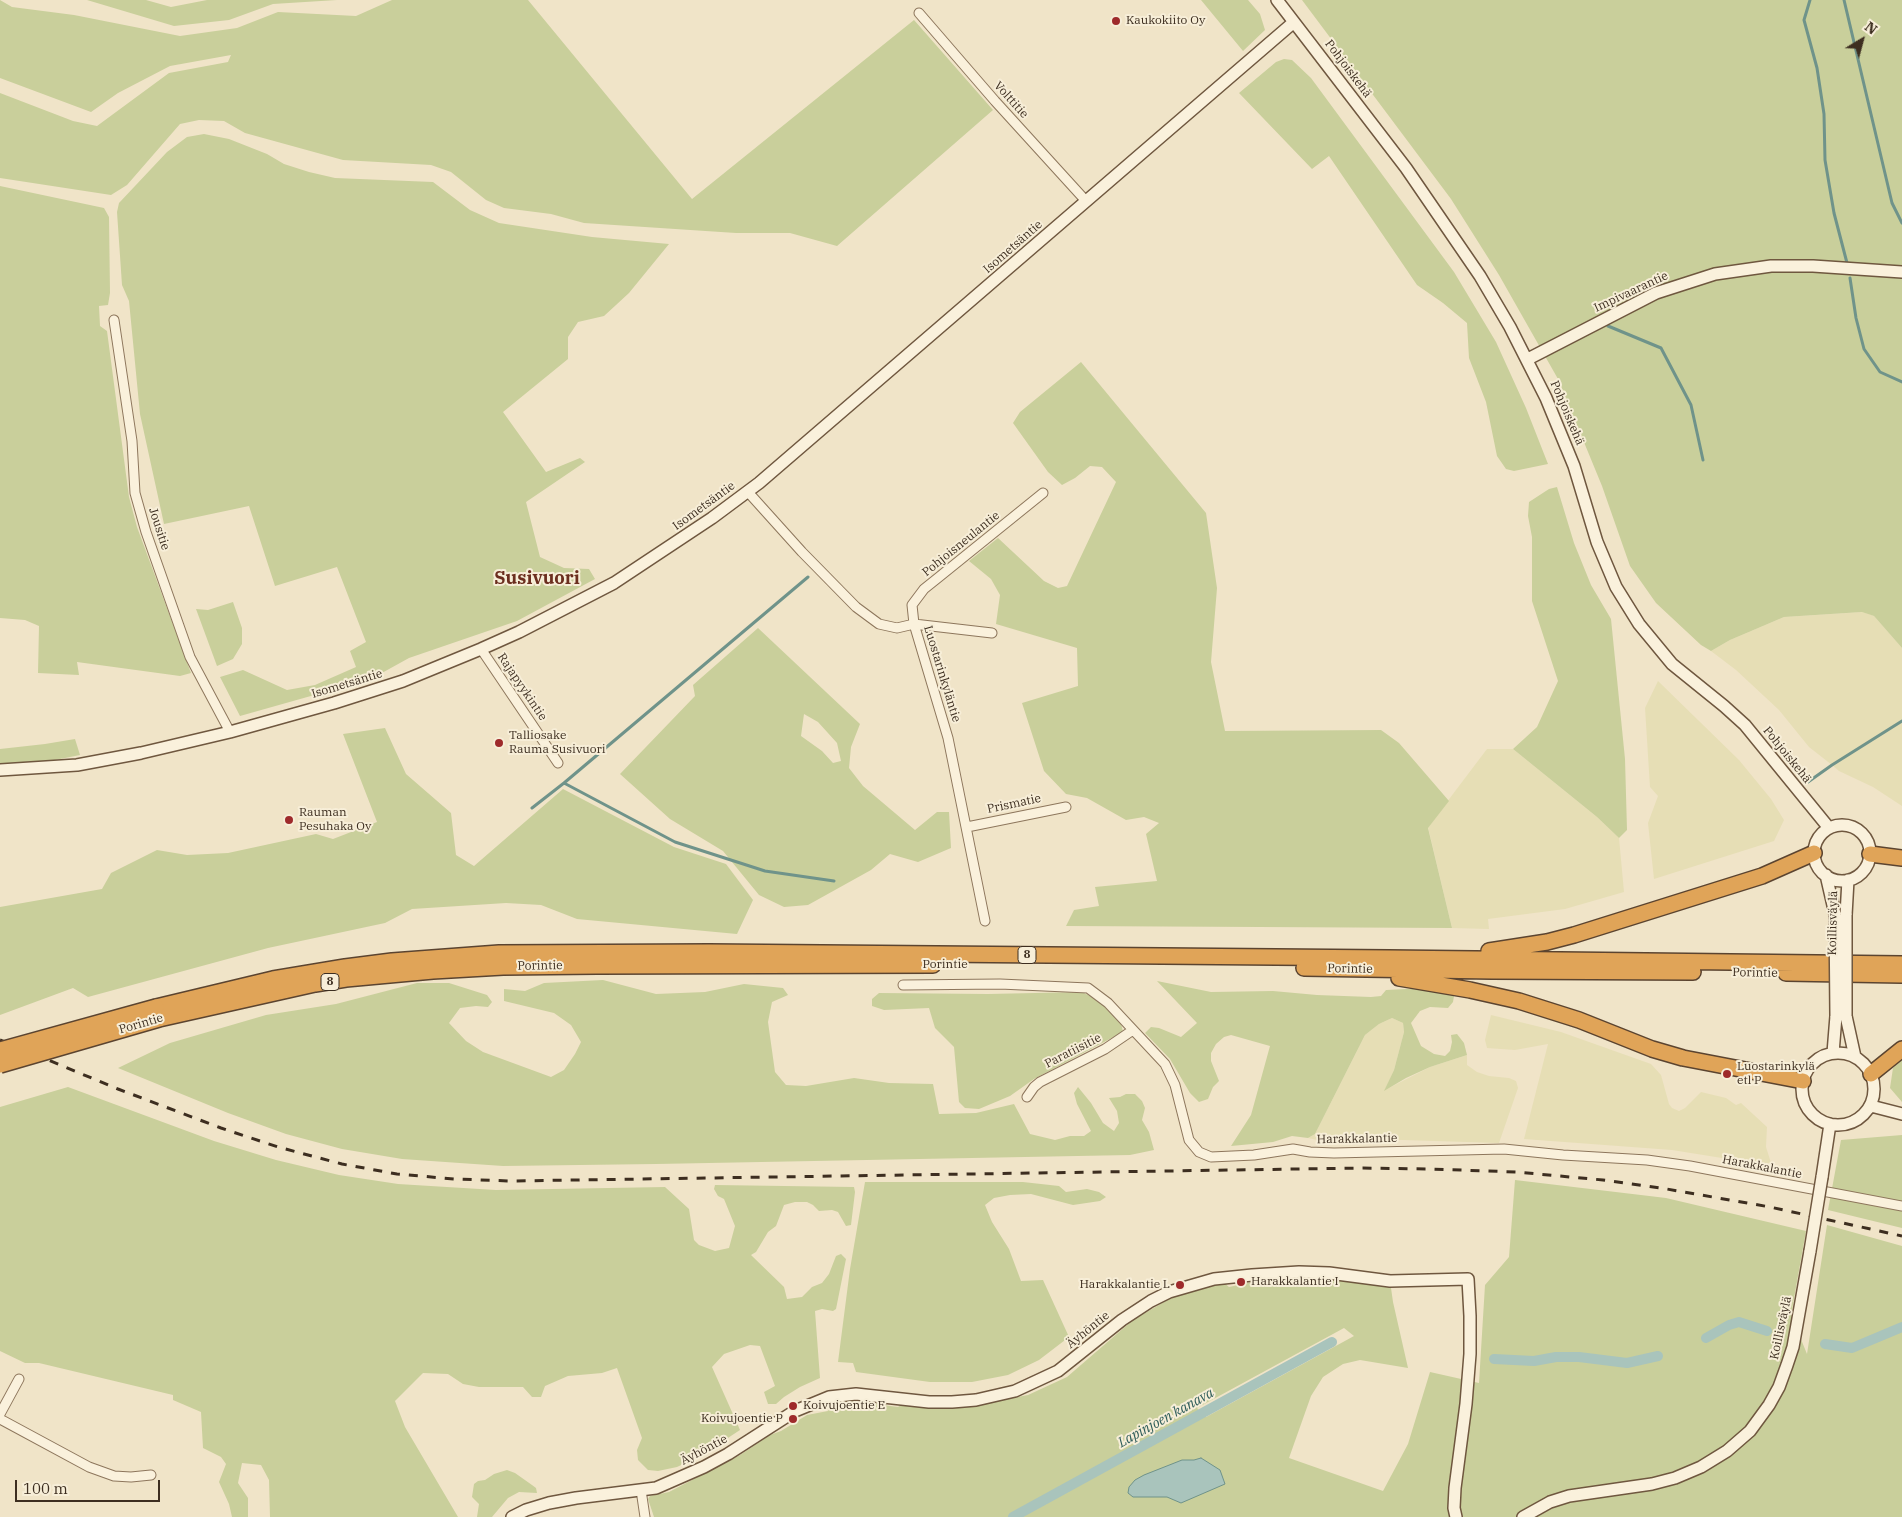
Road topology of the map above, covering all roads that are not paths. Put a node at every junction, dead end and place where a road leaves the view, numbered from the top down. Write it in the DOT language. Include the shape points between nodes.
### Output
graph roads {
  1 [pos="1277,0"];
  2 [pos="919,13"];
  3 [pos="1294,22"];
  4 [pos="1086,201"];
  5 [pos="1902,272"];
  6 [pos="114,320"];
  7 [pos="1528,359"];
  8 [pos="748,492"];
  9 [pos="1043,493"];
  10 [pos="914,624"];
  11 [pos="992,633"];
  12 [pos="481,649"];
  13 [pos="230,732"];
  14 [pos="558,763"];
  15 [pos="0,770"];
  16 [pos="1066,807"];
  17 [pos="967,827"];
  18 [pos="1829,828"];
  19 [pos="1814,853"];
  20 [pos="1870,854"];
  21 [pos="1902,858"];
  22 [pos="1826,876"];
  23 [pos="1848,880"];
  24 [pos="1841,914"];
  25 [pos="985,921"];
  26 [pos="1389,958"];
  27 [pos="1902,964"];
  28 [pos="1295,968"];
  29 [pos="1902,975"];
  30 [pos="903,985"];
  31 [pos="158,1013"];
  32 [pos="1841,1016"];
  33 [pos="1133,1030"];
  34 [pos="1902,1049"];
  35 [pos="0,1050"];
  36 [pos="1833,1053"];
  37 [pos="1855,1057"];
  38 [pos="0,1065"];
  39 [pos="1871,1074"];
  40 [pos="1803,1081"];
  41 [pos="1027,1097"];
  42 [pos="1870,1106"];
  43 [pos="1902,1114"];
  44 [pos="1830,1124"];
  45 [pos="1902,1206"];
  46 [pos="20,1379"];
  47 [pos="0,1414"];
  48 [pos="0,1419"];
  49 [pos="151,1475"];
  50 [pos="641,1490"];
  51 [pos="512,1517"];
  52 [pos="645,1517"];
  53 [pos="1456,1517"];
  54 [pos="1523,1517"];
  1 -- 3 [label="main road, Pohjoiskehä"];
  2 -- 4 [label="street, Volttitie"];
  3 -- 4 [label="main road, Isometsäntie"];
  3 -- 7 [label="main road, Pohjoiskehä" via="1406,168 1480,276"];
  4 -- 8 [label="main road, Isometsäntie"];
  5 -- 7 [label="main road, Impivaarantie" via="1771,266 1715,274 1656,293"];
  6 -- 13 [label="street, Jousitie" via="132,441 135,493 190,657"];
  7 -- 18 [label="main road, Pohjoiskehä" via="1574,466 1597,542 1616,588 1634,617 1672,664 1745,725"];
  8 -- 10 [label="street, Luostarinkyläntie" via="856,607 879,624 897,628"];
  8 -- 12 [label="main road, Isometsäntie" via="614,583"];
  9 -- 10 [label="street, Pohjoisneulantie" via="924,589 912,605"];
  10 -- 11 [label="street"];
  10 -- 17 [label="street, Luostarinkyläntie" via="948,738"];
  12 -- 13 [label="main road, Isometsäntie" via="404,681"];
  12 -- 14 [label="street, Rajapyykintie"];
  13 -- 15 [label="main road, Isometsäntie" via="77,765"];
  16 -- 17 [label="street, Prismatie"];
  17 -- 25 [label="street, Luostarinkyläntie"];
  18 -- 19 [label="main road" via="1820,836"];
  18 -- 20 [label="main road" via="1841,824 1859,830 1866,839"];
  19 -- 22 [label="main road" via="1817,865"];
  19 -- 26 [label="highway" via="1762,876 1547,942 1488,951"];
  20 -- 21 [label="highway"];
  20 -- 23 [label="main road" via="1863,872"];
  22 -- 23 [label="main road"];
  22 -- 24 [label="main road, Koillisväylä"];
  23 -- 24 [label="main road, Koillisväylä"];
  24 -- 32 [label="main road, Koillisväylä, bridge"];
  26 -- 27 [label="highway, Porintie / 8"];
  26 -- 31 [label="highway, Porintie / 8" via="499,953 392,961 273,979"];
  28 -- 29 [label="highway, Porintie / 8"];
  28 -- 31 [label="highway, Porintie / 8" via="854,964 503,967 346,979"];
  28 -- 40 [label="highway" via="1422,981 1519,1000 1683,1058"];
  30 -- 33 [label="street, Harakkalantie" via="1000,984 1088,988 1108,1003"];
  31 -- 35 [label="highway, Porintie / 8, bridge"];
  31 -- 38 [label="highway, Porintie / 8, bridge"];
  32 -- 36 [label="main road, Koillisväylä"];
  32 -- 37 [label="main road, Koillisväylä"];
  33 -- 41 [label="street, Paratiisitie" via="1105,1049 1040,1082"];
  33 -- 45 [label="street, Harakkalantie" via="1165,1064 1175,1085 1189,1140 1199,1152 1211,1157 1293,1149 1334,1153 1504,1149 1690,1166"];
  34 -- 39 [label="highway"];
  36 -- 37 [label="main road"];
  36 -- 40 [label="main road" via="1813,1062"];
  37 -- 39 [label="main road"];
  39 -- 42 [label="main road" via="1874,1092"];
  40 -- 44 [label="main road" via="1802,1096 1808,1109 1817,1119"];
  42 -- 43 [label="main road"];
  42 -- 44 [label="main road" via="1856,1121 1844,1125"];
  44 -- 54 [label="main road, Koillisväylä, bridge" via="1793,1347 1779,1386 1750,1431 1701,1467 1675,1478 1569,1496"];
  46 -- 47 [label="street"];
  48 -- 49 [label="street" via="89,1467 114,1476"];
  50 -- 51 [label="main road, Äyhöntie" via="549,1503"];
  50 -- 52 [label="street"];
  50 -- 53 [label="main road, Äyhöntie" via="656,1488 687,1475 813,1402 856,1394 944,1402 996,1396 1030,1386 1058,1371 1122,1320 1169,1292 1214,1279 1299,1272 1390,1282 1468,1279 1470,1354 1455,1488"];
}
